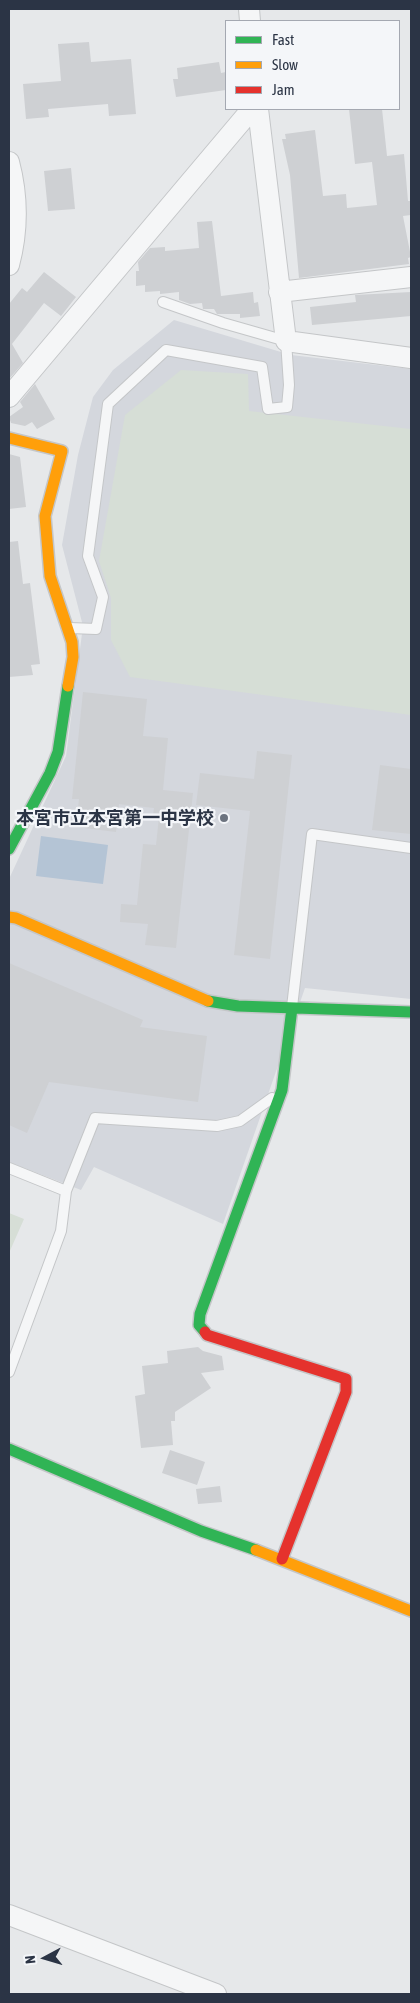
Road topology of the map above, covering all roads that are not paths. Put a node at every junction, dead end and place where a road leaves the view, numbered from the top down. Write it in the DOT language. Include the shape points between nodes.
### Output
graph roads {
  1 [pos="256,110"];
  2 [pos="258,110"];
  3 [pos="9,162"];
  4 [pos="9,265"];
  5 [pos="411,277"];
  6 [pos="279,292"];
  7 [pos="163,302"];
  8 [pos="286,342"];
  9 [pos="411,358"];
  10 [pos="9,397"];
  11 [pos="9,438"];
  12 [pos="67,628"];
  13 [pos="411,848"];
  14 [pos="9,849"];
  15 [pos="9,917"];
  16 [pos="292,1008"];
  17 [pos="411,1012"];
  18 [pos="282,1090"];
  19 [pos="9,1168"];
  20 [pos="66,1191"];
  21 [pos="9,1372"];
  22 [pos="9,1449"];
  23 [pos="282,1559"];
  24 [pos="411,1611"];
  25 [pos="9,1914"];
  26 [pos="216,1994"];
  1 -- 10 [label="street" via="245,117"];
  2 -- 6 [label="street"];
  3 -- 4 [label="street" via="16,201"];
  5 -- 6 [label="street"];
  6 -- 8 [label="street"];
  7 -- 8 [label="lane"];
  8 -- 9 [label="street"];
  8 -- 12 [label="lane" via="287,407 268,409 262,367 166,350 108,404 88,556 103,597 96,629"];
  11 -- 12 [label="street" via="62,450 45,516 50,576"];
  12 -- 14 [label="street" via="73,657 58,752"];
  13 -- 16 [label="lane" via="312,834"];
  15 -- 16 [label="street" via="210,1002"];
  16 -- 17 [label="street"];
  16 -- 18 [label="street"];
  18 -- 20 [label="lane" via="240,1121 217,1126 95,1118"];
  18 -- 23 [label="street" via="200,1314 199,1325 207,1335 346,1379 346,1392"];
  19 -- 20 [label="lane"];
  20 -- 21 [label="lane" via="61,1231"];
  22 -- 23 [label="street" via="201,1532"];
  23 -- 24 [label="street"];
  25 -- 26 [label="street"];
}
